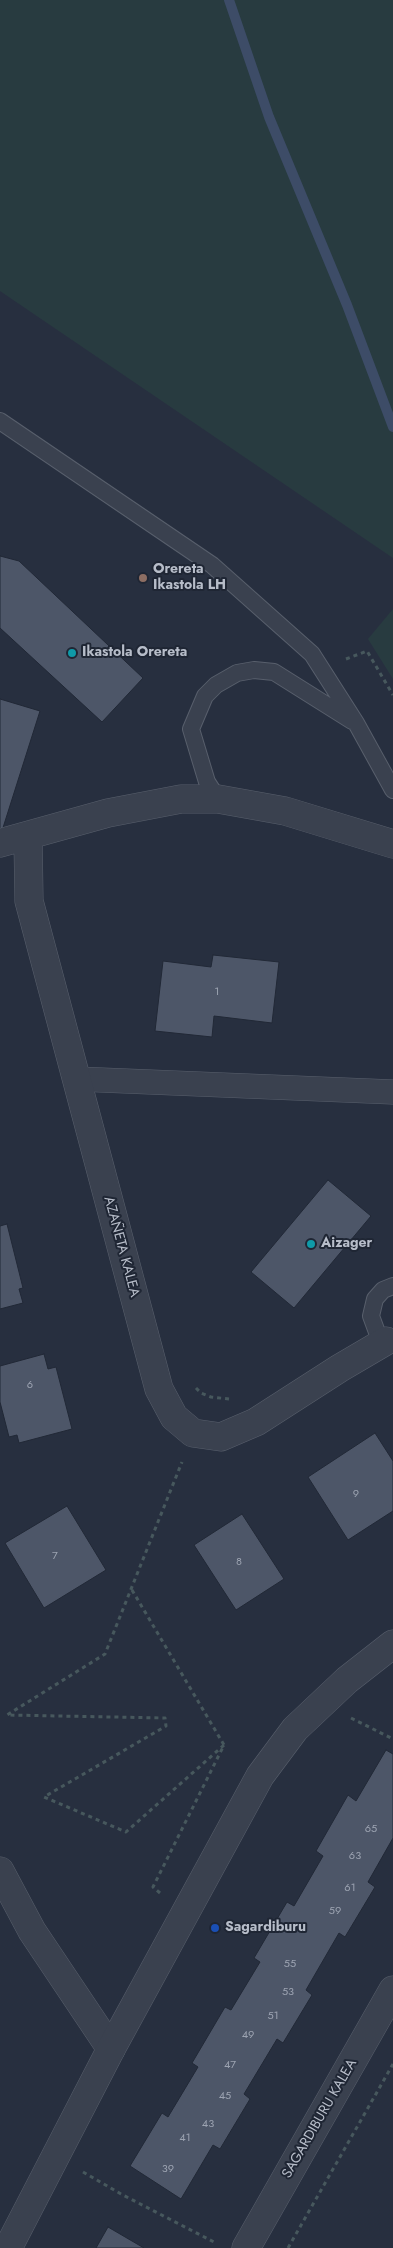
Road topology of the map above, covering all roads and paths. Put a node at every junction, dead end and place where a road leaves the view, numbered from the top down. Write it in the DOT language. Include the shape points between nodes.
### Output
graph roads {
  1 [pos="0,422"];
  2 [pos="340,654"];
  3 [pos="393,695"];
  4 [pos="356,724"];
  5 [pos="393,790"];
  6 [pos="218,799"];
  7 [pos="28,837"];
  8 [pos="0,843"];
  9 [pos="393,844"];
  10 [pos="77,1079"];
  11 [pos="393,1092"];
  12 [pos="393,1286"];
  13 [pos="390,1342"];
  14 [pos="193,1433"];
  15 [pos="132,1590"];
  16 [pos="393,1644"];
  17 [pos="345,1714"];
  18 [pos="393,1739"];
  19 [pos="224,1746"];
  20 [pos="0,1871"];
  21 [pos="185,1915"];
  22 [pos="393,1990"];
  23 [pos="111,2049"];
  24 [pos="393,2064"];
  25 [pos="83,2171"];
  26 [pos="8,2248"];
  27 [pos="224,2248"];
  28 [pos="246,2248"];
  29 [pos="288,2248"];
  1 -- 4 [label="lane" via="212,565 312,654"];
  2 -- 3 [label="path" via="347,660 367,651"];
  4 -- 5 [label="lane"];
  4 -- 6 [label="lane" via="274,672 254,670 237,673 216,685 206,696 192,729 206,782"];
  6 -- 7 [label="street" via="181,800 108,813"];
  6 -- 9 [label="street" via="285,810"];
  7 -- 8 [label="street"];
  7 -- 10 [label="street, AZAÑETA KALEA" via="29,902"];
  10 -- 11 [label="street"];
  10 -- 14 [label="street, AZAÑETA KALEA" via="159,1389 174,1417"];
  12 -- 13 [label="lane" via="382,1290 375,1298 371,1316 378,1335"];
  13 -- 14 [label="street" via="340,1368 256,1422 221,1437"];
  14 -- 15 [label="path"];
  15 -- 19 [label="path"];
  15 -- 19 [label="path" via="105,1654 7,1715 165,1718 166,1726 44,1798 126,1832"];
  16 -- 21 [label="street" via="347,1680 295,1729 260,1776"];
  17 -- 18 [label="path"];
  19 -- 21 [label="path" via="154,1887"];
  20 -- 23 [label="street" via="32,1931"];
  21 -- 23 [label="street"];
  22 -- 28 [label="street, SAGARDIBURU KALEA"];
  23 -- 26 [label="street"];
  24 -- 29 [label="path"];
  25 -- 27 [label="path"];
}
